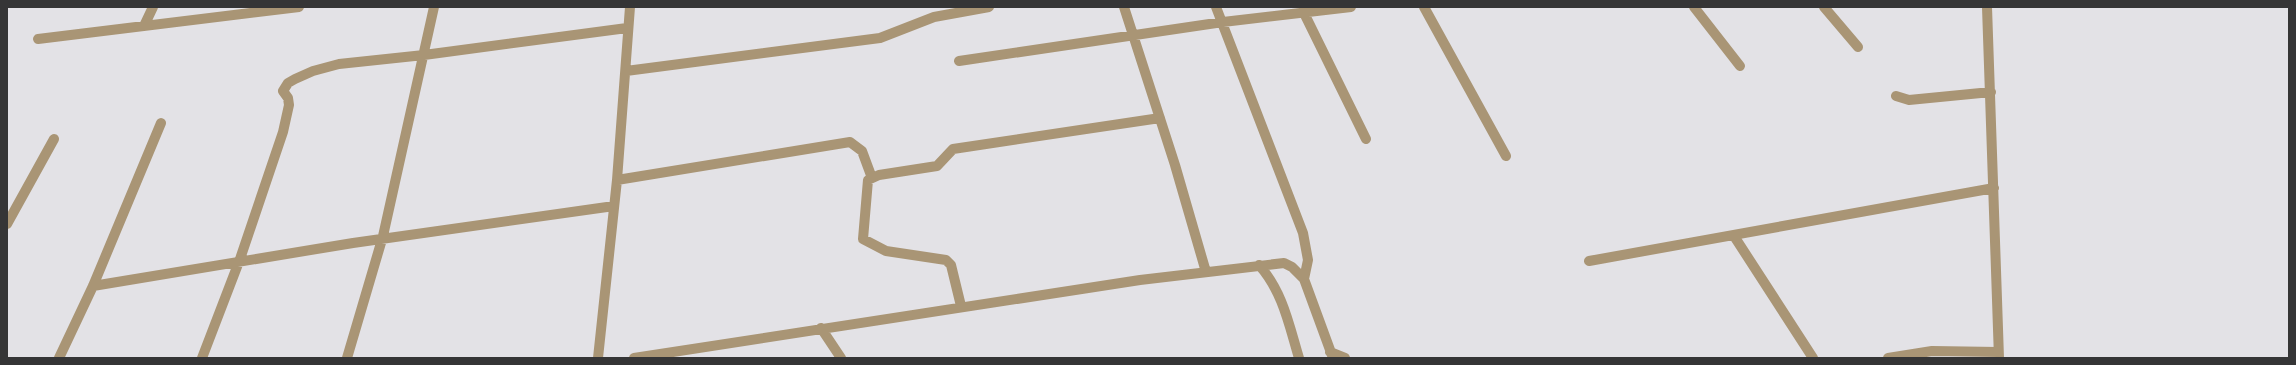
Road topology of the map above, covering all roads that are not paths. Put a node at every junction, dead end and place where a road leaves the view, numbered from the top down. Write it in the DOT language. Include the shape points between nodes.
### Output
graph roads {
  1 [pos="153,7"];
  2 [pos="299,7"];
  3 [pos="434,7"];
  4 [pos="630,7"];
  5 [pos="989,7"];
  6 [pos="1124,7"];
  7 [pos="1216,7"];
  8 [pos="1351,7"];
  9 [pos="1424,7"];
  10 [pos="1694,7"];
  11 [pos="1824,7"];
  12 [pos="1987,7"];
  13 [pos="1304,13"];
  14 [pos="1223,22"];
  15 [pos="144,26"];
  16 [pos="627,28"];
  17 [pos="1134,36"];
  18 [pos="38,38"];
  19 [pos="1858,47"];
  20 [pos="424,55"];
  21 [pos="959,61"];
  22 [pos="1740,66"];
  23 [pos="626,71"];
  24 [pos="1991,92"];
  25 [pos="1896,96"];
  26 [pos="1160,118"];
  27 [pos="161,124"];
  28 [pos="54,139"];
  29 [pos="1366,139"];
  30 [pos="1506,156"];
  31 [pos="872,178"];
  32 [pos="617,180"];
  33 [pos="1994,188"];
  34 [pos="614,206"];
  35 [pos="7,224"];
  36 [pos="383,236"];
  37 [pos="1734,236"];
  38 [pos="240,259"];
  39 [pos="1590,261"];
  40 [pos="1259,266"];
  41 [pos="1206,272"];
  42 [pos="1304,280"];
  43 [pos="93,286"];
  44 [pos="961,306"];
  45 [pos="821,328"];
  46 [pos="1332,355"];
  47 [pos="1999,355"];
  48 [pos="59,358"];
  49 [pos="202,358"];
  50 [pos="347,358"];
  51 [pos="598,358"];
  52 [pos="634,358"];
  53 [pos="841,358"];
  54 [pos="1299,358"];
  55 [pos="1345,358"];
  56 [pos="1813,358"];
  57 [pos="1888,358"];
  1 -- 15 [label="street"];
  2 -- 15 [label="street"];
  3 -- 20 [label="street"];
  4 -- 16 [label="street"];
  5 -- 23 [label="street" via="934,17 880,38"];
  6 -- 17 [label="street"];
  7 -- 14 [label="street"];
  8 -- 13 [label="street"];
  9 -- 30 [label="street"];
  10 -- 22 [label="street"];
  11 -- 19 [label="street"];
  12 -- 24 [label="street"];
  13 -- 14 [label="street"];
  13 -- 29 [label="street"];
  14 -- 17 [label="street"];
  14 -- 42 [label="street" via="1303,233 1308,260"];
  15 -- 18 [label="street"];
  16 -- 20 [label="street"];
  16 -- 23 [label="street"];
  17 -- 21 [label="street"];
  17 -- 26 [label="street"];
  20 -- 36 [label="street"];
  20 -- 38 [label="street" via="327,67 295,78 284,87 283,91 289,102 288,110"];
  23 -- 32 [label="street"];
  24 -- 25 [label="street" via="1909,100"];
  24 -- 33 [label="street"];
  26 -- 31 [label="street" via="954,149 936,166"];
  26 -- 41 [label="street"];
  27 -- 43 [label="street"];
  28 -- 35 [label="street"];
  31 -- 32 [label="street" via="862,150 850,142"];
  31 -- 44 [label="street" via="867,184 863,239 893,253 946,260 951,265"];
  32 -- 34 [label="street"];
  33 -- 37 [label="street"];
  33 -- 47 [label="street"];
  34 -- 36 [label="street"];
  34 -- 51 [label="street"];
  36 -- 38 [label="street"];
  36 -- 50 [label="street"];
  37 -- 39 [label="street"];
  37 -- 56 [label="street"];
  38 -- 43 [label="street"];
  38 -- 49 [label="street"];
  40 -- 41 [label="street"];
  40 -- 42 [label="street" via="1284,263 1292,267"];
  40 -- 54 [label="street" via="1270,276 1277,288"];
  41 -- 44 [label="street"];
  42 -- 46 [label="street"];
  43 -- 48 [label="street"];
  44 -- 45 [label="street"];
  45 -- 52 [label="street"];
  45 -- 53 [label="street"];
  46 -- 55 [label="street"];
  47 -- 57 [label="street" via="1932,351"];
}
